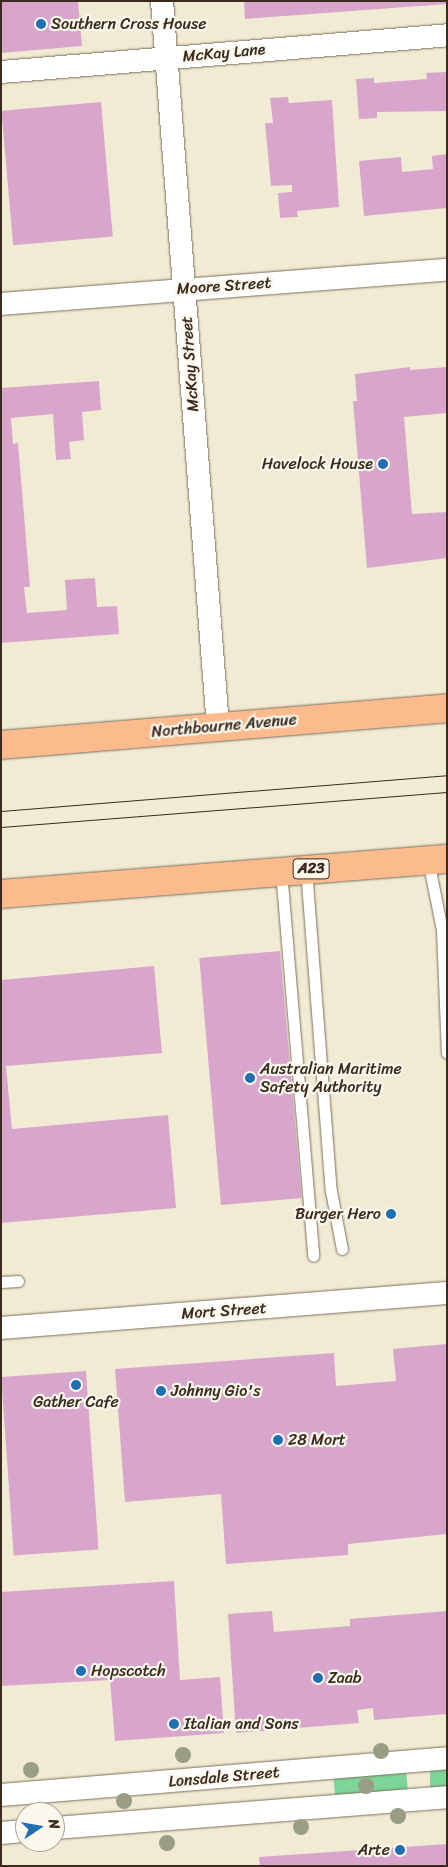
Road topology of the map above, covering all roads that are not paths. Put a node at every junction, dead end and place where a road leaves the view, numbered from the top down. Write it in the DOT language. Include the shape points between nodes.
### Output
graph roads {
  1 [pos="162,1"];
  2 [pos="447,35"];
  3 [pos="167,58"];
  4 [pos="1,72"];
  5 [pos="447,270"];
  6 [pos="184,289"];
  7 [pos="1,304"];
  8 [pos="447,708"];
  9 [pos="218,727"];
  10 [pos="1,745"];
  11 [pos="438,859"];
  12 [pos="294,870"];
  13 [pos="1,894"];
  14 [pos="444,930"];
  15 [pos="447,1053"];
  16 [pos="342,1249"];
  17 [pos="313,1256"];
  18 [pos="18,1281"];
  19 [pos="1,1282"];
  20 [pos="447,1293"];
  21 [pos="1,1328"];
  22 [pos="447,1758"];
  23 [pos="1,1796"];
  24 [pos="447,1796"];
  25 [pos="65,1827"];
  26 [pos="15,1831"];
  27 [pos="1,1832"];
  1 -- 3 [label="street, McKay Street"];
  2 -- 3 [label="street, McKay Lane"];
  3 -- 4 [label="street, McKay Lane"];
  3 -- 6 [label="street, McKay Street"];
  5 -- 6 [label="street, Moore Street"];
  6 -- 7 [label="street, Moore Street"];
  6 -- 9 [label="street, McKay Street"];
  8 -- 9 [label="highway, Northbourne Avenue"];
  9 -- 10 [label="highway, Northbourne Avenue"];
  11 -- 12 [label="highway, A23"];
  11 -- 14 [label="lane"];
  12 -- 13 [label="highway, A23"];
  12 -- 16 [label="lane" via="312,945 331,1191"];
  12 -- 17 [label="lane"];
  14 -- 15 [label="lane"];
  18 -- 19 [label="lane"];
  20 -- 21 [label="street, Mort Street"];
  22 -- 23 [label="street, Lonsdale Street"];
  24 -- 25 [label="street"];
  26 -- 27 [label="street"];
}
